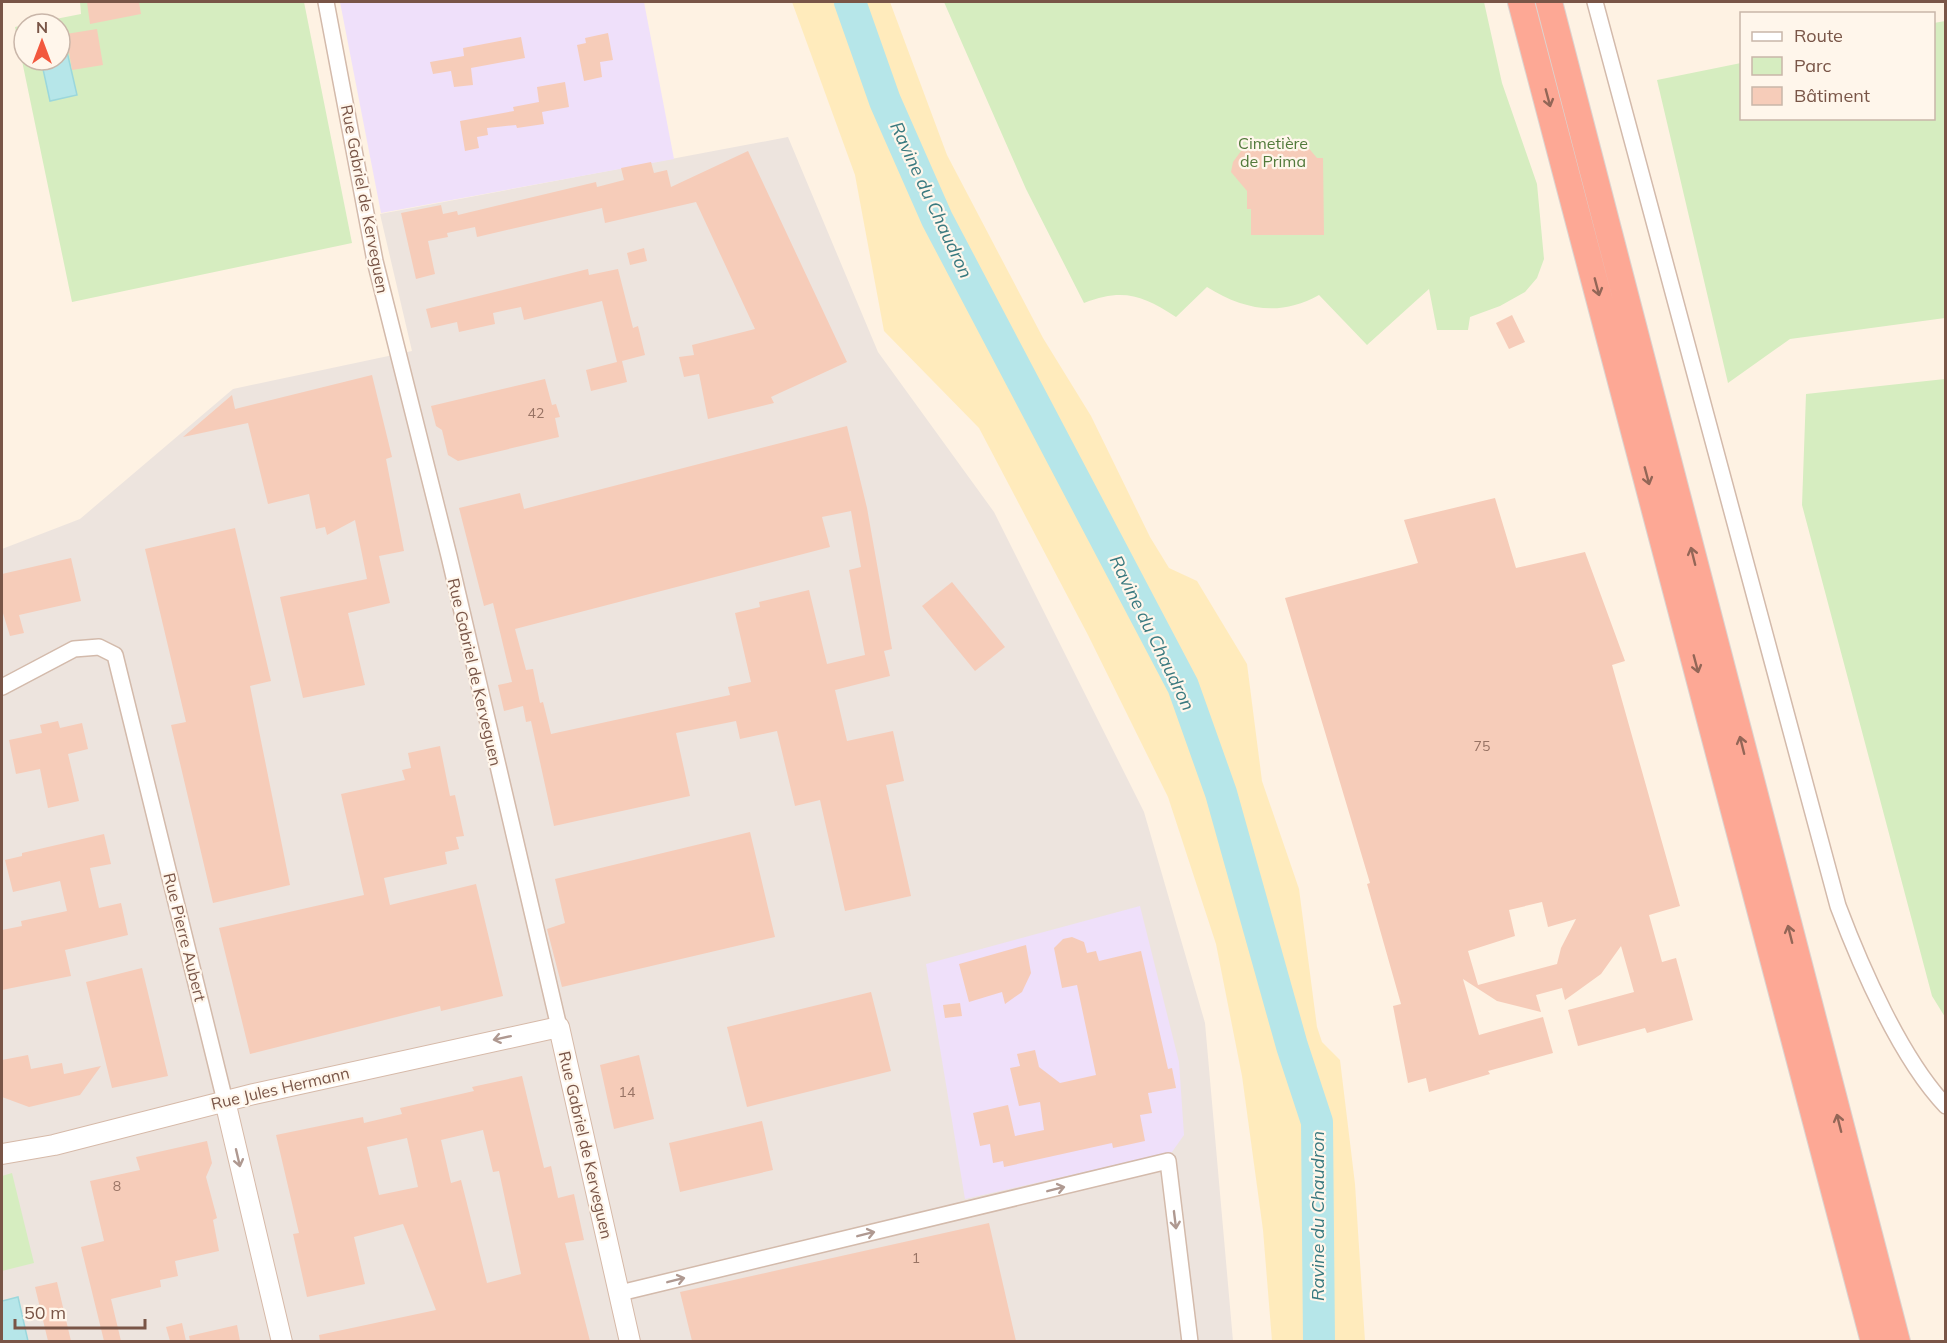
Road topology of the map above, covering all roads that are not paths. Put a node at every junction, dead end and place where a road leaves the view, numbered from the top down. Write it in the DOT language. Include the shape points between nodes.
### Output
graph roads {
  1 [pos="326,2"];
  2 [pos="1521,2"];
  3 [pos="1550,2"];
  4 [pos="1596,2"];
  5 [pos="2,687"];
  6 [pos="559,1027"];
  7 [pos="225,1101"];
  8 [pos="1946,1106"];
  9 [pos="2,1154"];
  10 [pos="1840,1172"];
  11 [pos="620,1293"];
  12 [pos="282,1341"];
  13 [pos="630,1341"];
  14 [pos="1190,1341"];
  15 [pos="1858,1341"];
  16 [pos="1874,1341"];
  17 [pos="1897,1341"];
  18 [pos="1911,1341"];
  1 -- 6 [label="street, Rue Gabriel de Kerveguen" via="375,261 450,556"];
  2 -- 10 [label="highway, one-way"];
  10 -- 3 [label="highway, one-way"];
  4 -- 8 [label="street" via="1838,906 1857,955 1914,1064"];
  5 -- 7 [label="street, Rue Pierre Aubert" via="74,649 99,647 115,655"];
  6 -- 7 [label="street, Rue Jules Hermann, one-way"];
  6 -- 11 [label="street, Rue Gabriel de Kerveguen"];
  7 -- 9 [label="street, Rue Jules Hermann" via="54,1145"];
  7 -- 12 [label="street, Rue Pierre Aubert, one-way"];
  10 -- 15 [label="highway" via="1831,1226"];
  10 -- 16 [label="highway"];
  10 -- 17 [label="highway"];
  10 -- 18 [label="highway" via="1872,1209"];
  11 -- 13 [label="street, Rue Gabriel de Kerveguen"];
  11 -- 14 [label="street, one-way" via="1168,1161"];
}
